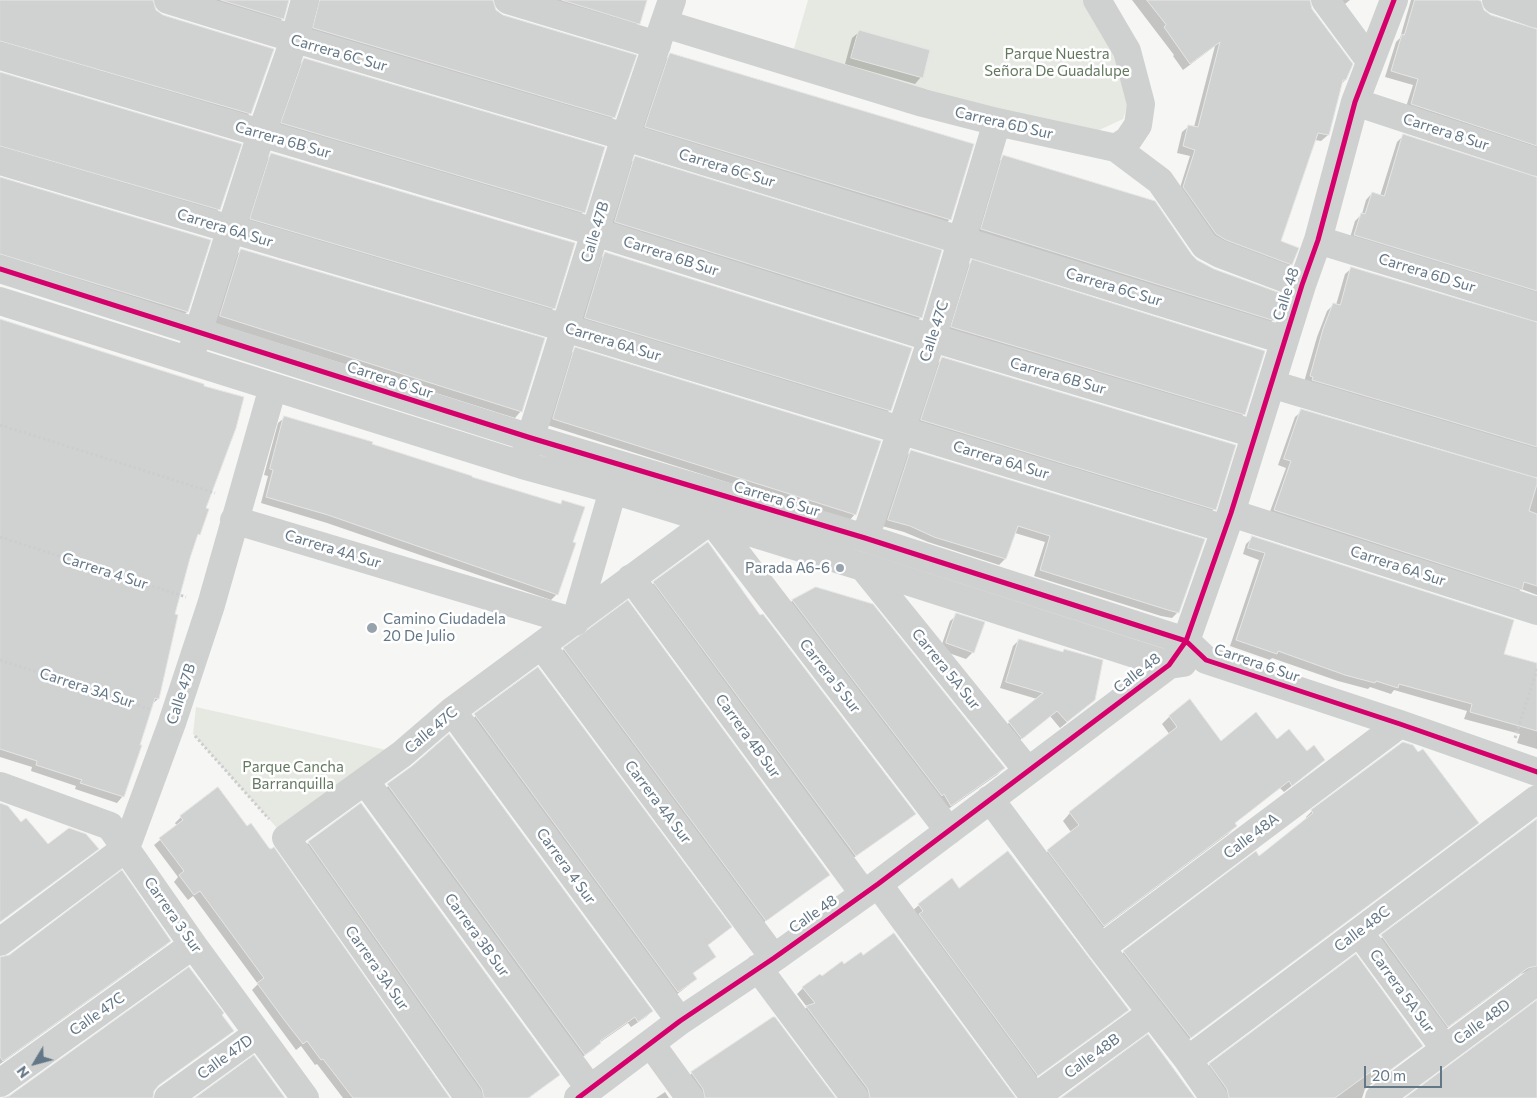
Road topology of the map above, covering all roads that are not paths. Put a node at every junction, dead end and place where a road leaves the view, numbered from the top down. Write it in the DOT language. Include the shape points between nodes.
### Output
graph roads {
  1 [pos="168,0"];
  2 [pos="305,0"];
  3 [pos="508,0"];
  4 [pos="1097,0"];
  5 [pos="1325,0"];
  6 [pos="1394,0"];
  7 [pos="1496,0"];
  8 [pos="1537,14"];
  9 [pos="664,23"];
  10 [pos="294,40"];
  11 [pos="0,56"];
  12 [pos="1370,61"];
  13 [pos="1355,102"];
  14 [pos="998,122"];
  15 [pos="261,134"];
  16 [pos="625,137"];
  17 [pos="1116,148"];
  18 [pos="0,161"];
  19 [pos="1537,162"];
  20 [pos="231,230"];
  21 [pos="595,232"];
  22 [pos="962,239"];
  23 [pos="1318,240"];
  24 [pos="0,269"];
  25 [pos="1302,285"];
  26 [pos="0,301"];
  27 [pos="1537,306"];
  28 [pos="565,328"];
  29 [pos="197,332"];
  30 [pos="932,338"];
  31 [pos="1284,340"];
  32 [pos="190,360"];
  33 [pos="1271,384"];
  34 [pos="274,387"];
  35 [pos="901,430"];
  36 [pos="1255,434"];
  37 [pos="531,438"];
  38 [pos="1537,463"];
  39 [pos="522,465"];
  40 [pos="613,490"];
  41 [pos="237,511"];
  42 [pos="710,520"];
  43 [pos="1228,521"];
  44 [pos="865,538"];
  45 [pos="863,567"];
  46 [pos="631,578"];
  47 [pos="1537,610"];
  48 [pos="575,622"];
  49 [pos="1186,641"];
  50 [pos="542,646"];
  51 [pos="1206,660"];
  52 [pos="1170,665"];
  53 [pos="452,711"];
  54 [pos="1400,724"];
  55 [pos="1028,771"];
  56 [pos="1537,772"];
  57 [pos="365,781"];
  58 [pos="5,794"];
  59 [pos="990,799"];
  60 [pos="1537,799"];
  61 [pos="949,831"];
  62 [pos="286,838"];
  63 [pos="126,848"];
  64 [pos="871,889"];
  65 [pos="1359,932"];
  66 [pos="0,942"];
  67 [pos="193,945"];
  68 [pos="1101,948"];
  69 [pos="766,963"];
  70 [pos="1537,981"];
  71 [pos="1151,1013"];
  72 [pos="680,1021"];
  73 [pos="257,1034"];
  74 [pos="651,1044"];
  75 [pos="1445,1049"];
  76 [pos="1188,1060"];
  77 [pos="0,1083"];
  78 [pos="584,1094"];
  79 [pos="168,1098"];
  80 [pos="305,1098"];
  81 [pos="469,1098"];
  82 [pos="690,1098"];
  83 [pos="854,1098"];
  84 [pos="1035,1098"];
  85 [pos="1214,1098"];
  86 [pos="1379,1098"];
  1 -- 10 [label="street, Carrera 6C Sur"];
  2 -- 10 [label="street"];
  3 -- 9 [label="street, Carrera 6D Sur"];
  4 -- 17 [label="street" via="1127,51 1142,104 1138,125 1128,140"];
  5 -- 12 [label="street"];
  6 -- 12 [label="street, Calle 48"];
  7 -- 8 [label="street"];
  9 -- 14 [label="street, Carrera 6D Sur"];
  9 -- 16 [label="street, Calle 47B"];
  10 -- 15 [label="street"];
  10 -- 16 [label="street, Carrera 6C Sur"];
  11 -- 15 [label="street, Carrera 6B Sur"];
  12 -- 13 [label="street, Calle 48"];
  13 -- 19 [label="street, Carrera 8 Sur"];
  13 -- 23 [label="street, Calle 48"];
  14 -- 17 [label="street, Carrera 6D Sur"];
  14 -- 22 [label="street, Calle 47C"];
  15 -- 20 [label="street"];
  15 -- 21 [label="street, Carrera 6B Sur"];
  16 -- 21 [label="street, Calle 47B"];
  16 -- 22 [label="street, Carrera 6C Sur"];
  17 -- 25 [label="street, Carrera 6D Sur" via="1160,182 1204,246"];
  18 -- 20 [label="street, Carrera 6A Sur"];
  20 -- 28 [label="street, Carrera 6A Sur"];
  20 -- 29 [label="street"];
  21 -- 28 [label="street, Calle 47B"];
  21 -- 30 [label="street, Carrera 6B Sur"];
  22 -- 30 [label="street, Calle 47C"];
  22 -- 31 [label="street, Carrera 6C Sur"];
  23 -- 25 [label="street, Calle 48"];
  23 -- 27 [label="street, Carrera 6D Sur"];
  24 -- 29 [label="street, Carrera 6 Sur"];
  25 -- 31 [label="street, Calle 48"];
  26 -- 32 [label="street, Carrera 6 Sur"];
  28 -- 35 [label="street, Carrera 6A Sur"];
  28 -- 37 [label="street, Calle 47B"];
  29 -- 32 [label="street"];
  29 -- 37 [label="street, Carrera 6 Sur"];
  30 -- 35 [label="street, Calle 47C"];
  30 -- 36 [label="street, Carrera 6B Sur"];
  31 -- 33 [label="street, Calle 48"];
  32 -- 34 [label="street, Carrera 6 Sur"];
  33 -- 36 [label="street, Calle 48"];
  33 -- 38 [label="street"];
  34 -- 39 [label="street, Carrera 6 Sur"];
  34 -- 41 [label="street, Calle 47B"];
  35 -- 43 [label="street, Carrera 6A Sur"];
  35 -- 44 [label="street, Calle 47C"];
  36 -- 43 [label="street, Calle 48"];
  37 -- 39 [label="street, Calle 47B"];
  37 -- 44 [label="street, Carrera 6 Sur"];
  39 -- 40 [label="street, Carrera 6 Sur"];
  40 -- 42 [label="street, Carrera 6 Sur"];
  40 -- 48 [label="street"];
  41 -- 48 [label="street, Carrera 4A Sur"];
  41 -- 63 [label="street, Calle 47B" via="211,605"];
  42 -- 45 [label="street, Carrera 6 Sur"];
  42 -- 46 [label="street, Calle 47C"];
  42 -- 61 [label="street, Carrera 5 Sur"];
  43 -- 47 [label="street, Carrera 6A Sur"];
  43 -- 49 [label="street, Calle 48"];
  44 -- 49 [label="street, Carrera 6 Sur"];
  45 -- 52 [label="street, Carrera 6 Sur"];
  45 -- 55 [label="street, Carrera 5A Sur"];
  46 -- 48 [label="street, Calle 47C"];
  46 -- 64 [label="street, Carrera 4B Sur"];
  48 -- 50 [label="street, Calle 47C"];
  49 -- 51 [label="street, Carrera 6 Sur"];
  49 -- 52 [label="street, Calle 48"];
  50 -- 53 [label="street, Calle 47C"];
  50 -- 69 [label="street, Carrera 4A Sur"];
  51 -- 52 [label="street, Carrera 6 Sur"];
  51 -- 54 [label="street, Carrera 6 Sur"];
  52 -- 55 [label="street, Calle 48"];
  53 -- 57 [label="street, Calle 47C"];
  53 -- 72 [label="street, Carrera 4 Sur"];
  54 -- 56 [label="street, Carrera 6 Sur"];
  54 -- 68 [label="street, Calle 48A"];
  55 -- 59 [label="street, Calle 48"];
  57 -- 62 [label="street, Calle 47C"];
  57 -- 78 [label="street, Carrera 3B Sur"];
  58 -- 63 [label="street, Carrera 3 Sur" via="110,826"];
  59 -- 61 [label="street, Calle 48"];
  59 -- 68 [label="street"];
  60 -- 65 [label="street, Calle 48C"];
  61 -- 64 [label="street, Calle 48"];
  62 -- 81 [label="street, Carrera 3A Sur"];
  63 -- 66 [label="street"];
  63 -- 67 [label="street, Carrera 3 Sur"];
  64 -- 69 [label="street, Calle 48"];
  64 -- 84 [label="street, Carrera 4B Sur"];
  65 -- 75 [label="street, Carrera 5A Sur"];
  65 -- 76 [label="street, Calle 48C"];
  67 -- 73 [label="street, Carrera 3 Sur"];
  67 -- 77 [label="street, Calle 47C"];
  68 -- 71 [label="street"];
  69 -- 72 [label="street, Calle 48"];
  69 -- 83 [label="street, Carrera 4A Sur"];
  70 -- 75 [label="street, Calle 48D"];
  71 -- 76 [label="street"];
  71 -- 84 [label="street, Calle 48B"];
  72 -- 74 [label="street, Calle 48"];
  73 -- 79 [label="street, Calle 47D"];
  73 -- 80 [label="street, Carrera 3 Sur"];
  74 -- 78 [label="street, Calle 48"];
  74 -- 82 [label="street"];
  75 -- 86 [label="street, Calle 48D"];
  76 -- 85 [label="street"];
}
